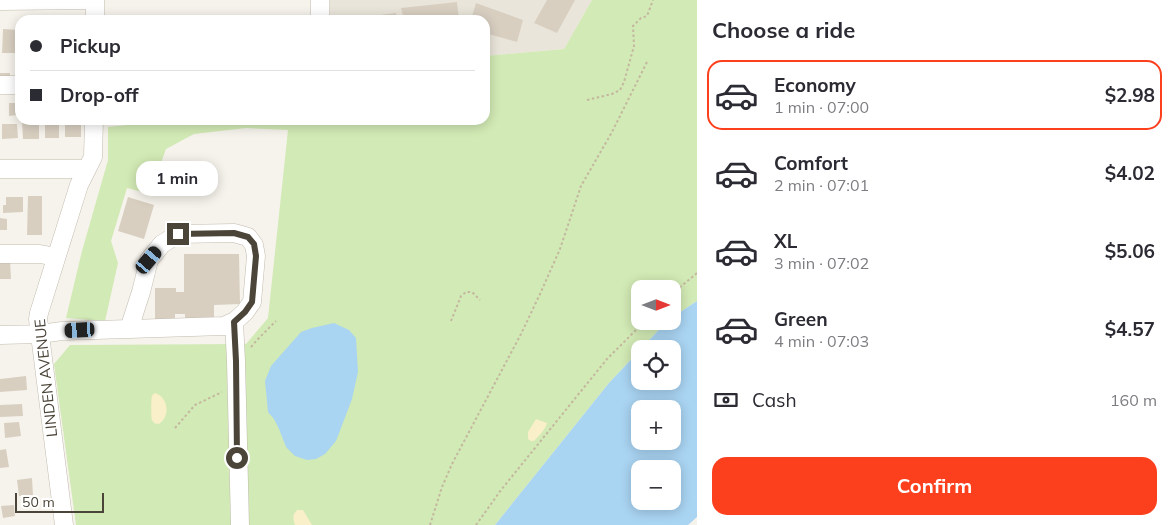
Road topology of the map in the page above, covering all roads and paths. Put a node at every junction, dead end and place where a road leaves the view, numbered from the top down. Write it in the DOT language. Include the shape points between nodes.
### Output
graph roads {
  1 [pos="95,0"];
  2 [pos="320,0"];
  3 [pos="653,0"];
  4 [pos="0,1"];
  5 [pos="95,15"];
  6 [pos="320,15"];
  7 [pos="647,62"];
  8 [pos="0,85"];
  9 [pos="15,85"];
  10 [pos="587,100"];
  11 [pos="94,125"];
  12 [pos="0,169"];
  13 [pos="87,169"];
  14 [pos="0,254"];
  15 [pos="56,257"];
  16 [pos="697,273"];
  17 [pos="681,286"];
  18 [pos="480,300"];
  19 [pos="451,321"];
  20 [pos="234,322"];
  21 [pos="128,329"];
  22 [pos="636,330"];
  23 [pos="40,334"];
  24 [pos="0,335"];
  25 [pos="64,525"];
  26 [pos="240,525"];
  27 [pos="430,525"];
  28 [pos="476,525"];
  1 -- 4 [label="street"];
  1 -- 5 [label="street"];
  2 -- 6 [label="street"];
  3 -- 10 [label="path" via="646,16 633,26 634,46 620,90"];
  7 -- 27 [label="path" via="581,186 560,249 540,294 452,464"];
  8 -- 9 [label="street"];
  11 -- 13 [label="street, LINDEN AVENUE" via="93,157"];
  12 -- 13 [label="street"];
  13 -- 15 [label="street, LINDEN AVENUE"];
  14 -- 15 [label="street"];
  15 -- 23 [label="street, LINDEN AVENUE" via="39,313"];
  16 -- 17 [label="path"];
  18 -- 19 [label="path" via="472,292 466,292 461,296"];
  20 -- 21 [label="street" via="224,326"];
  20 -- 21 [label="street" via="252,302 254,244 248,237 234,233 178,234 162,244 149,260"];
  20 -- 26 [label="street"];
  21 -- 23 [label="street"];
  22 -- 28 [label="path" via="607,359"];
  23 -- 24 [label="street"];
  23 -- 25 [label="street, LINDEN AVENUE"];
}
